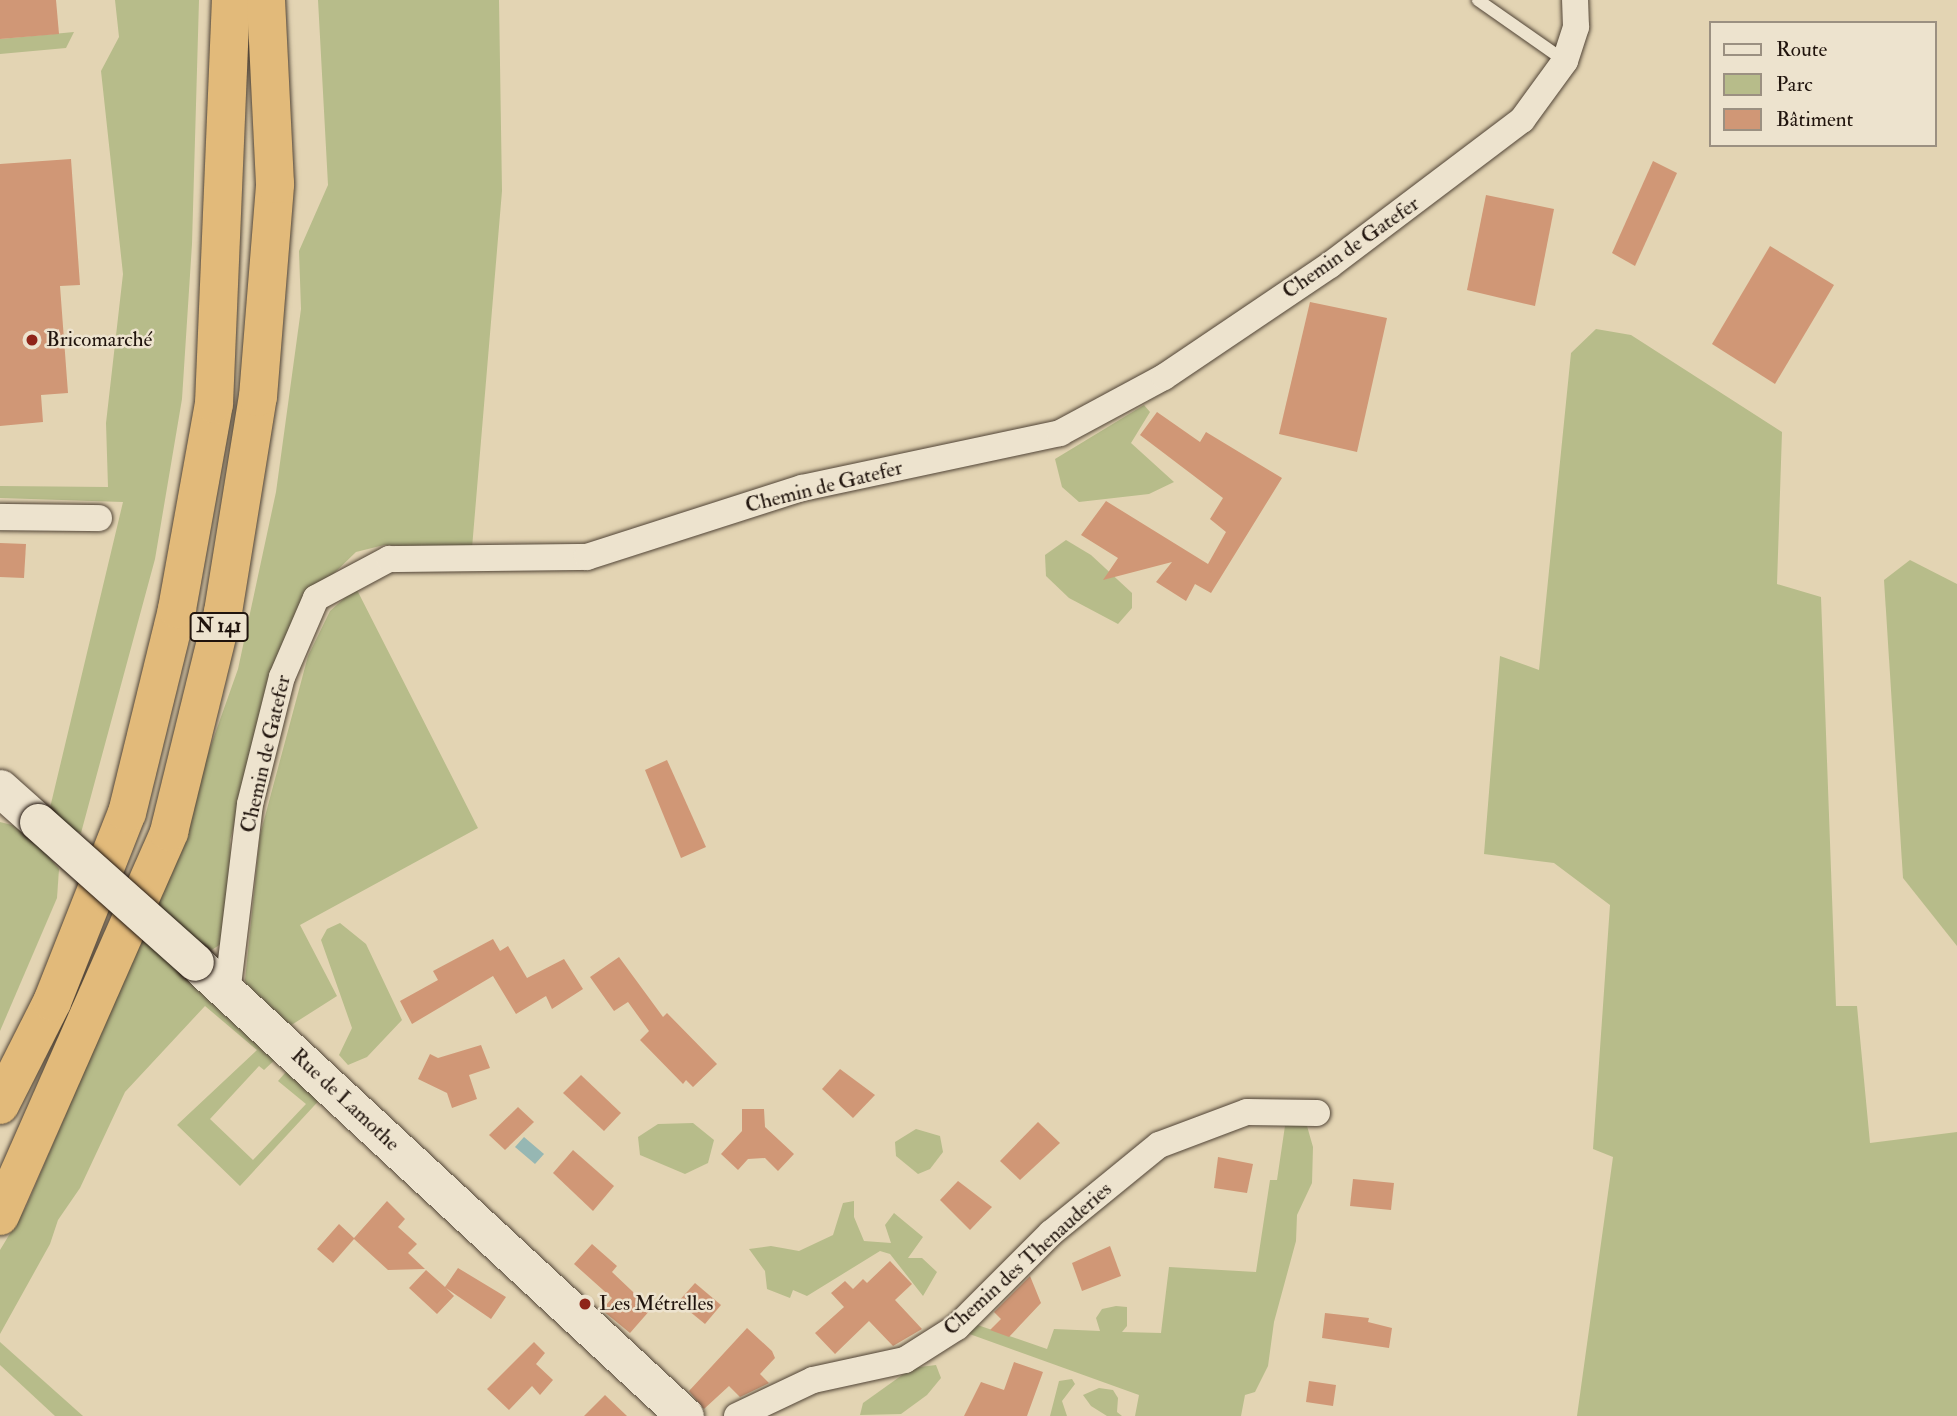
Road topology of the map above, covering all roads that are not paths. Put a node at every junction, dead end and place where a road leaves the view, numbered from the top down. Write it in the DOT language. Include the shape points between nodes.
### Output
graph roads {
  1 [pos="231,0"];
  2 [pos="266,0"];
  3 [pos="1478,0"];
  4 [pos="1575,0"];
  5 [pos="1565,61"];
  6 [pos="0,517"];
  7 [pos="99,518"];
  8 [pos="0,789"];
  9 [pos="228,994"];
  10 [pos="0,1105"];
  11 [pos="1317,1113"];
  12 [pos="0,1216"];
  13 [pos="685,1416"];
  14 [pos="737,1416"];
  1 -- 10 [label="highway, N 141" via="214,404 177,609 127,813 52,1002"];
  2 -- 12 [label="highway, N 141" via="274,198 258,397 223,612 169,832"];
  3 -- 5 [label="lane"];
  4 -- 5 [label="street, Chemin de Gatefer" via="1576,27"];
  5 -- 9 [label="street, Chemin de Gatefer" via="1522,120 1379,232 1164,377 1060,433 802,488 587,557 389,559 316,598 282,677 250,804"];
  6 -- 7 [label="street"];
  8 -- 9 [label="street, Rue de Lamothe, bridge"];
  9 -- 13 [label="street, Rue de Lamothe"];
  11 -- 14 [label="street, Chemin des Thenauderies" via="1247,1112 1159,1146 1051,1233 947,1334 905,1360 813,1380"];
}
